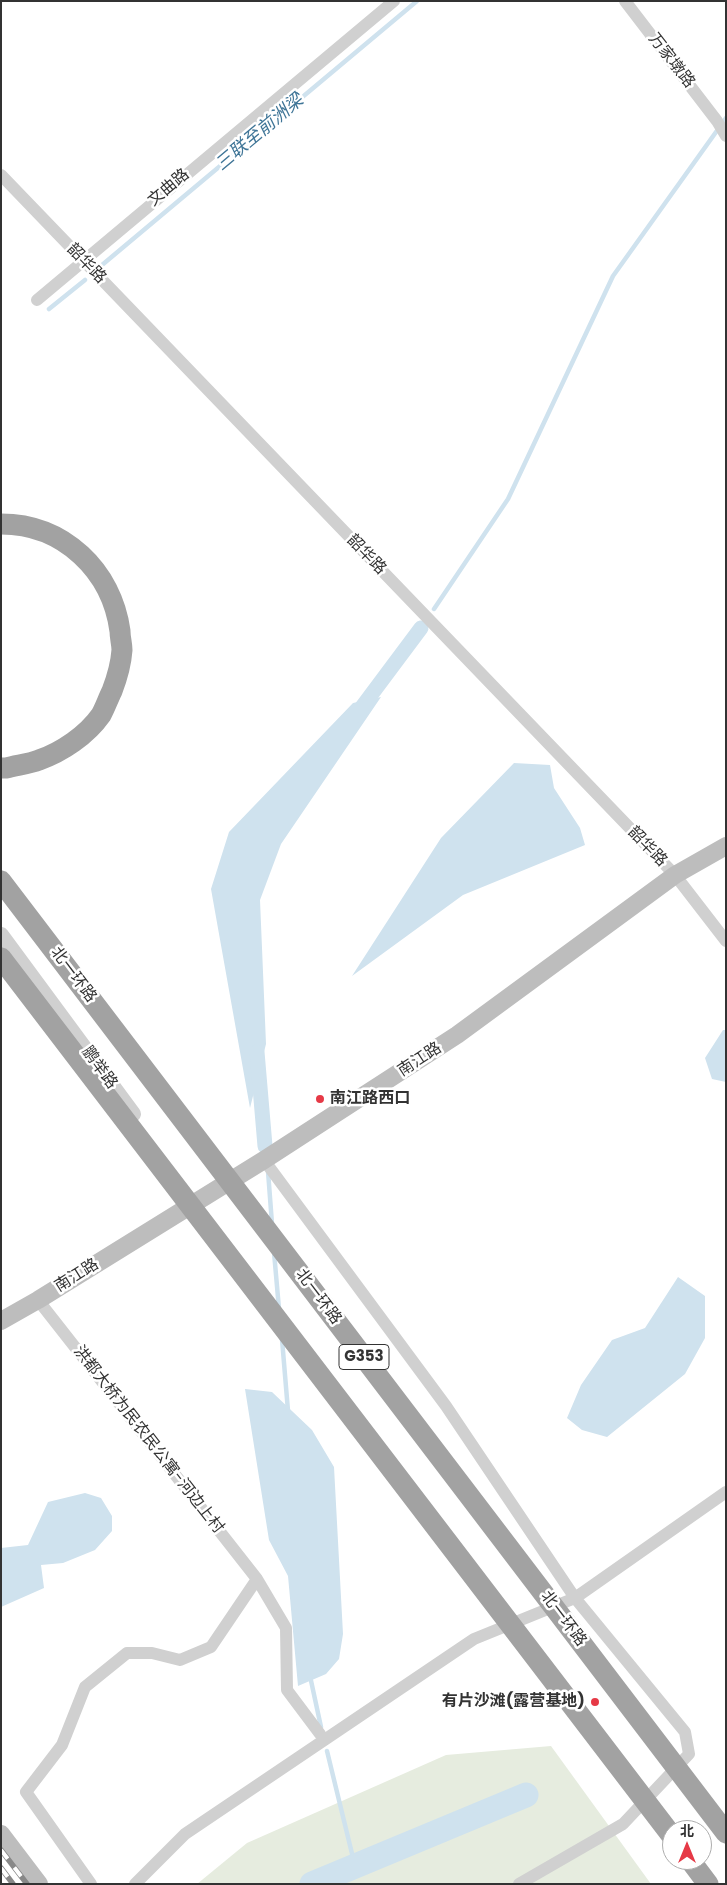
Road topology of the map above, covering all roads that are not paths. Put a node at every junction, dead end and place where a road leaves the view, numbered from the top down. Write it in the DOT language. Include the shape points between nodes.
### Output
graph roads {
  1 [pos="394,1"];
  2 [pos="625,1"];
  3 [pos="722,130"];
  4 [pos="1,175"];
  5 [pos="82,260"];
  6 [pos="37,300"];
  7 [pos="1,524"];
  8 [pos="1,768"];
  9 [pos="726,846"];
  10 [pos="675,875"];
  11 [pos="1,881"];
  12 [pos="1,935"];
  13 [pos="726,941"];
  14 [pos="1,958"];
  15 [pos="264,1160"];
  16 [pos="198,1201"];
  17 [pos="38,1300"];
  18 [pos="1,1321"];
  19 [pos="726,1492"];
  20 [pos="257,1579"];
  21 [pos="575,1598"];
  22 [pos="320,1734"];
  23 [pos="662,1823"];
  24 [pos="726,1833"];
  25 [pos="1,1834"];
  26 [pos="698,1870"];
  27 [pos="39,1884"];
  28 [pos="90,1884"];
  29 [pos="135,1884"];
  30 [pos="519,1884"];
  31 [pos="708,1884"];
  1 -- 5 [label="street, 文曲路"];
  2 -- 3 [label="street, 万家墩路"];
  4 -- 5 [label="street, 韶华路"];
  5 -- 6 [label="street, 文曲路"];
  5 -- 10 [label="street, 韶华路"];
  7 -- 8 [label="highway" via="17,524 52,536 83,555 104,582 117,614 122,650 118,676 108,700 101,715 86,731 40,760"];
  9 -- 10 [label="main road, 南江路"];
  10 -- 13 [label="street, 韶华路"];
  10 -- 15 [label="main road, 南江路" via="458,1035"];
  11 -- 24 [label="highway, 北一环路 / G353, bridge"];
  12 -- 16 [label="street, 鹏举路"];
  14 -- 23 [label="highway, G353, bridge"];
  15 -- 16 [label="main road, 南江路"];
  15 -- 21 [label="street" via="446,1406"];
  16 -- 17 [label="main road, 南江路"];
  17 -- 18 [label="main road, 南江路"];
  17 -- 20 [label="street, 洪都大桥为民农民公寓-河边上村"];
  19 -- 21 [label="street"];
  20 -- 22 [label="street, 洪都大桥为民农民公寓-河边上村" via="286,1628 287,1690"];
  20 -- 28 [label="street" via="211,1647 180,1660 152,1653 127,1653 85,1686 62,1745 26,1792"];
  21 -- 29 [label="street" via="474,1639 185,1834"];
  21 -- 30 [label="street" via="685,1732 690,1754 623,1824"];
  25 -- 27 [label="main road"];
  26 -- 31 [label="highway"];
}
